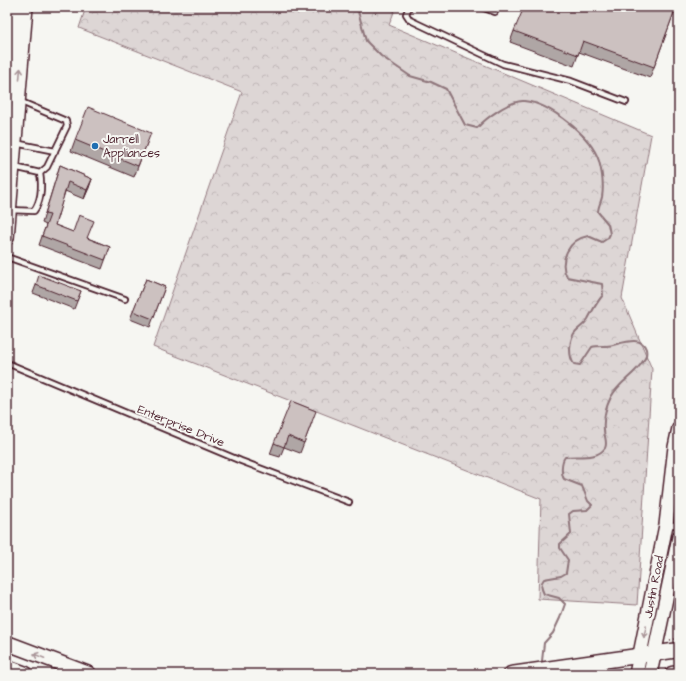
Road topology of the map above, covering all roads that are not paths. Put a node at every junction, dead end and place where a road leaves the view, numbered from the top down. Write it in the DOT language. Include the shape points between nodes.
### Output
graph roads {
  1 [pos="14,7"];
  2 [pos="26,7"];
  3 [pos="409,7"];
  4 [pos="481,7"];
  5 [pos="494,12"];
  6 [pos="7,80"];
  7 [pos="18,100"];
  8 [pos="626,102"];
  9 [pos="14,143"];
  10 [pos="55,151"];
  11 [pos="12,166"];
  12 [pos="40,174"];
  13 [pos="9,210"];
  14 [pos="7,238"];
  15 [pos="7,257"];
  16 [pos="125,299"];
  17 [pos="7,363"];
  18 [pos="679,428"];
  19 [pos="349,502"];
  20 [pos="673,525"];
  21 [pos="679,537"];
  22 [pos="7,643"];
  23 [pos="679,650"];
  24 [pos="654,653"];
  25 [pos="640,656"];
  26 [pos="8,667"];
  27 [pos="679,673"];
  28 [pos="26,674"];
  29 [pos="88,674"];
  30 [pos="511,674"];
  31 [pos="636,674"];
  32 [pos="650,674"];
  33 [pos="672,674"];
  1 -- 6 [label="highway"];
  7 -- 2 [label="street, one-way"];
  3 -- 8 [label="lane" via="406,14 410,20 503,64 571,81"];
  4 -- 5 [label="lane"];
  7 -- 9 [label="street"];
  7 -- 10 [label="lane" via="66,121 67,126"];
  9 -- 10 [label="lane"];
  9 -- 11 [label="street"];
  10 -- 12 [label="lane" via="47,167"];
  11 -- 12 [label="lane"];
  11 -- 13 [label="street"];
  12 -- 13 [label="lane" via="42,185 34,211"];
  13 -- 14 [label="street"];
  15 -- 16 [label="lane"];
  17 -- 19 [label="lane, Enterprise Drive" via="220,452"];
  18 -- 20 [label="street, Justin Road" via="675,448"];
  20 -- 25 [label="street, Justin Road, one-way"];
  21 -- 24 [label="street, Justin Road"];
  29 -- 22 [label="main road, one-way"];
  23 -- 24 [label="main road"];
  24 -- 25 [label="main road"];
  24 -- 32 [label="street, Justin Road"];
  25 -- 30 [label="main road"];
  25 -- 31 [label="street, Justin Road"];
  26 -- 28 [label="main road"];
  27 -- 33 [label="main road"];
}
